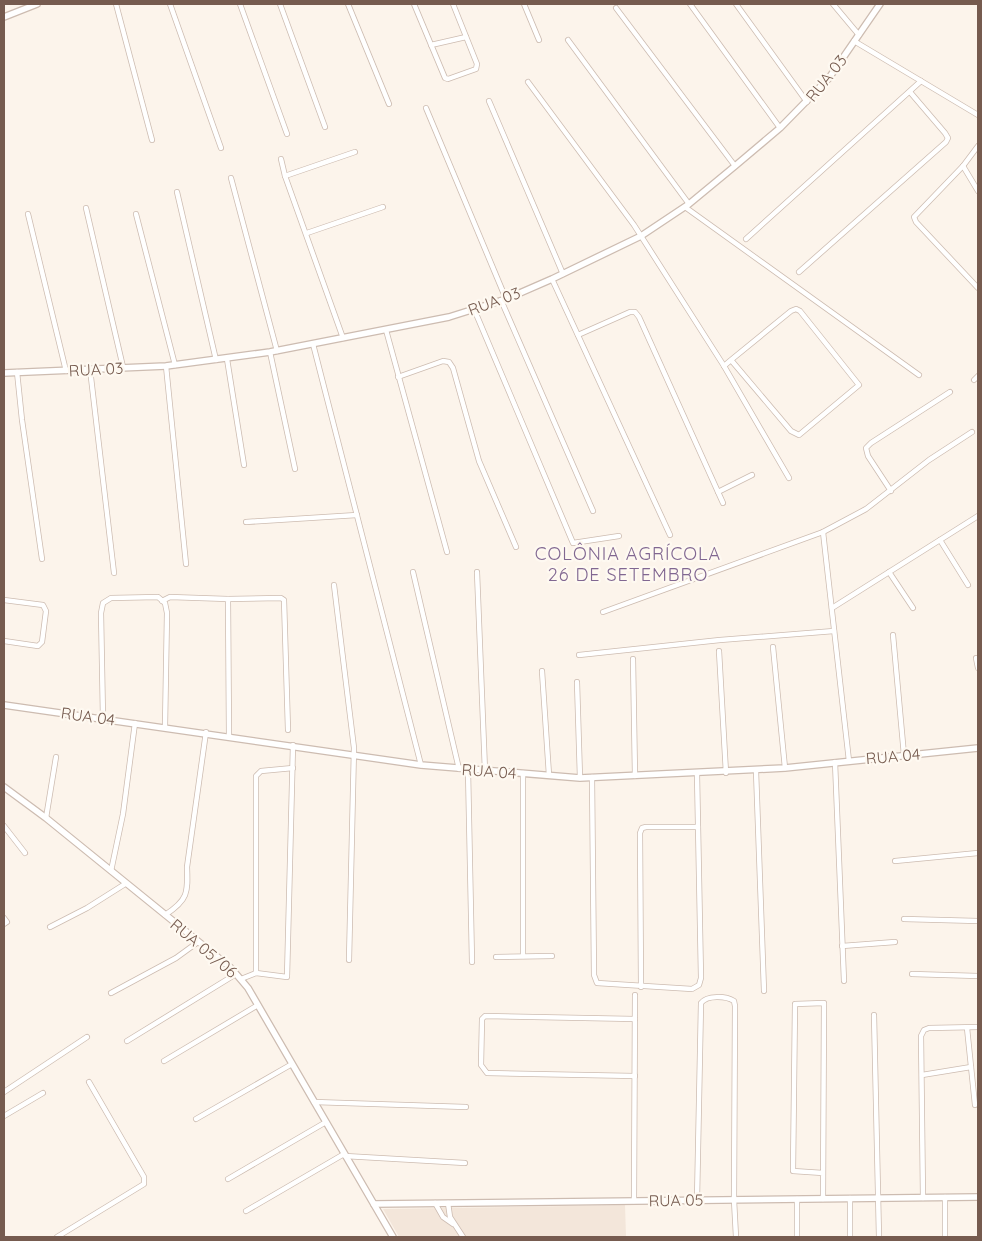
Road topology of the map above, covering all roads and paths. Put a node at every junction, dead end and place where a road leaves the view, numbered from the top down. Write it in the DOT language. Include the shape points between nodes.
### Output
graph roads {
  1 [pos="37,4"];
  2 [pos="116,4"];
  3 [pos="170,4"];
  4 [pos="240,4"];
  5 [pos="280,4"];
  6 [pos="348,4"];
  7 [pos="414,4"];
  8 [pos="453,4"];
  9 [pos="524,4"];
  10 [pos="690,4"];
  11 [pos="736,4"];
  12 [pos="833,4"];
  13 [pos="880,4"];
  14 [pos="616,8"];
  15 [pos="4,17"];
  16 [pos="859,35"];
  17 [pos="466,37"];
  18 [pos="539,40"];
  19 [pos="568,40"];
  20 [pos="854,42"];
  21 [pos="432,45"];
  22 [pos="921,81"];
  23 [pos="528,82"];
  24 [pos="910,92"];
  25 [pos="489,102"];
  26 [pos="807,102"];
  27 [pos="389,104"];
  28 [pos="426,108"];
  29 [pos="978,115"];
  30 [pos="325,127"];
  31 [pos="780,128"];
  32 [pos="288,134"];
  33 [pos="152,140"];
  34 [pos="978,146"];
  35 [pos="221,148"];
  36 [pos="355,152"];
  37 [pos="281,159"];
  38 [pos="735,166"];
  39 [pos="963,166"];
  40 [pos="285,176"];
  41 [pos="232,178"];
  42 [pos="177,192"];
  43 [pos="978,192"];
  44 [pos="687,205"];
  45 [pos="384,207"];
  46 [pos="86,208"];
  47 [pos="28,214"];
  48 [pos="136,214"];
  49 [pos="307,233"];
  50 [pos="641,236"];
  51 [pos="746,239"];
  52 [pos="799,272"];
  53 [pos="564,274"];
  54 [pos="552,279"];
  55 [pos="978,288"];
  56 [pos="503,299"];
  57 [pos="474,309"];
  58 [pos="386,330"];
  59 [pos="578,335"];
  60 [pos="343,338"];
  61 [pos="313,344"];
  62 [pos="277,351"];
  63 [pos="270,352"];
  64 [pos="228,359"];
  65 [pos="216,360"];
  66 [pos="731,360"];
  67 [pos="175,365"];
  68 [pos="166,366"];
  69 [pos="724,366"];
  70 [pos="123,367"];
  71 [pos="90,369"];
  72 [pos="66,371"];
  73 [pos="17,372"];
  74 [pos="4,373"];
  75 [pos="919,375"];
  76 [pos="978,376"];
  77 [pos="398,377"];
  78 [pos="974,380"];
  79 [pos="950,392"];
  80 [pos="972,432"];
  81 [pos="244,465"];
  82 [pos="295,469"];
  83 [pos="752,475"];
  84 [pos="789,478"];
  85 [pos="891,491"];
  86 [pos="718,492"];
  87 [pos="723,503"];
  88 [pos="593,511"];
  89 [pos="358,515"];
  90 [pos="978,516"];
  91 [pos="246,522"];
  92 [pos="823,532"];
  93 [pos="670,535"];
  94 [pos="619,536"];
  95 [pos="940,540"];
  96 [pos="516,547"];
  97 [pos="447,552"];
  98 [pos="42,559"];
  99 [pos="186,564"];
  100 [pos="413,572"];
  101 [pos="477,572"];
  102 [pos="889,572"];
  103 [pos="114,573"];
  104 [pos="334,585"];
  105 [pos="968,585"];
  106 [pos="228,599"];
  107 [pos="4,600"];
  108 [pos="162,601"];
  109 [pos="832,608"];
  110 [pos="913,608"];
  111 [pos="603,612"];
  112 [pos="834,631"];
  113 [pos="893,635"];
  114 [pos="4,641"];
  115 [pos="773,647"];
  116 [pos="719,651"];
  117 [pos="579,655"];
  118 [pos="976,658"];
  119 [pos="633,659"];
  120 [pos="978,668"];
  121 [pos="542,671"];
  122 [pos="577,682"];
  123 [pos="4,705"];
  124 [pos="103,718"];
  125 [pos="135,723"];
  126 [pos="165,727"];
  127 [pos="288,730"];
  128 [pos="206,732"];
  129 [pos="230,736"];
  130 [pos="294,745"];
  131 [pos="978,748"];
  132 [pos="353,754"];
  133 [pos="904,755"];
  134 [pos="56,757"];
  135 [pos="849,760"];
  136 [pos="835,762"];
  137 [pos="421,765"];
  138 [pos="293,768"];
  139 [pos="785,768"];
  140 [pos="459,769"];
  141 [pos="468,770"];
  142 [pos="756,770"];
  143 [pos="485,771"];
  144 [pos="523,773"];
  145 [pos="726,773"];
  146 [pos="697,774"];
  147 [pos="549,775"];
  148 [pos="635,776"];
  149 [pos="592,777"];
  150 [pos="580,778"];
  151 [pos="4,787"];
  152 [pos="46,818"];
  153 [pos="4,826"];
  154 [pos="698,827"];
  155 [pos="978,852"];
  156 [pos="25,853"];
  157 [pos="895,861"];
  158 [pos="111,871"];
  159 [pos="125,884"];
  160 [pos="165,915"];
  161 [pos="4,918"];
  162 [pos="904,919"];
  163 [pos="978,922"];
  164 [pos="4,924"];
  165 [pos="50,927"];
  166 [pos="198,942"];
  167 [pos="895,942"];
  168 [pos="842,946"];
  169 [pos="523,956"];
  170 [pos="552,956"];
  171 [pos="496,958"];
  172 [pos="350,960"];
  173 [pos="472,962"];
  174 [pos="256,973"];
  175 [pos="236,974"];
  176 [pos="912,974"];
  177 [pos="978,976"];
  178 [pos="241,979"];
  179 [pos="844,981"];
  180 [pos="642,986"];
  181 [pos="764,991"];
  182 [pos="111,994"];
  183 [pos="635,995"];
  184 [pos="258,1005"];
  185 [pos="874,1014"];
  186 [pos="635,1019"];
  187 [pos="978,1027"];
  188 [pos="967,1028"];
  189 [pos="87,1037"];
  190 [pos="127,1041"];
  191 [pos="164,1061"];
  192 [pos="292,1064"];
  193 [pos="971,1067"];
  194 [pos="922,1075"];
  195 [pos="635,1076"];
  196 [pos="89,1082"];
  197 [pos="4,1092"];
  198 [pos="43,1094"];
  199 [pos="314,1102"];
  200 [pos="975,1105"];
  201 [pos="466,1108"];
  202 [pos="4,1116"];
  203 [pos="196,1119"];
  204 [pos="326,1122"];
  205 [pos="345,1155"];
  206 [pos="465,1163"];
  207 [pos="823,1173"];
  208 [pos="228,1178"];
  209 [pos="945,1197"];
  210 [pos="978,1197"];
  211 [pos="850,1198"];
  212 [pos="878,1198"];
  213 [pos="924,1198"];
  214 [pos="797,1199"];
  215 [pos="822,1199"];
  216 [pos="697,1200"];
  217 [pos="734,1200"];
  218 [pos="634,1201"];
  219 [pos="435,1203"];
  220 [pos="448,1203"];
  221 [pos="374,1204"];
  222 [pos="246,1211"];
  223 [pos="456,1226"];
  224 [pos="57,1237"];
  225 [pos="393,1237"];
  226 [pos="463,1237"];
  227 [pos="736,1237"];
  228 [pos="797,1237"];
  229 [pos="850,1237"];
  230 [pos="879,1237"];
  231 [pos="945,1237"];
  1 -- 15 [label="street"];
  2 -- 33 [label="street"];
  3 -- 35 [label="street"];
  4 -- 32 [label="street"];
  5 -- 30 [label="street"];
  6 -- 27 [label="street"];
  7 -- 21 [label="street"];
  8 -- 17 [label="street"];
  9 -- 18 [label="street"];
  10 -- 31 [label="street"];
  11 -- 26 [label="street"];
  12 -- 16 [label="street"];
  13 -- 16 [label="street, RUA 03"];
  14 -- 38 [label="street"];
  16 -- 20 [label="street, RUA 03"];
  17 -- 21 [label="street"];
  17 -- 21 [label="street" via="477,64 476,70 448,79"];
  19 -- 44 [label="street"];
  20 -- 22 [label="street"];
  20 -- 26 [label="street, RUA 03" via="829,78"];
  22 -- 24 [label="street"];
  22 -- 29 [label="street"];
  23 -- 50 [label="street"];
  24 -- 51 [label="street"];
  24 -- 52 [label="street" via="945,133 946,142"];
  25 -- 53 [label="street"];
  26 -- 31 [label="street, RUA 03"];
  28 -- 56 [label="street"];
  31 -- 38 [label="street, RUA 03"];
  34 -- 39 [label="street"];
  36 -- 40 [label="street"];
  37 -- 40 [label="street"];
  38 -- 44 [label="street, RUA 03"];
  39 -- 43 [label="street"];
  39 -- 55 [label="street" via="914,217"];
  40 -- 49 [label="street"];
  41 -- 62 [label="street"];
  42 -- 65 [label="street"];
  44 -- 50 [label="street, RUA 03"];
  44 -- 75 [label="street"];
  45 -- 49 [label="street"];
  46 -- 70 [label="street"];
  47 -- 72 [label="street"];
  48 -- 67 [label="street"];
  49 -- 60 [label="street"];
  50 -- 53 [label="street, RUA 03"];
  50 -- 69 [label="street"];
  53 -- 54 [label="street, RUA 03"];
  54 -- 56 [label="street, RUA 03"];
  54 -- 59 [label="street"];
  56 -- 57 [label="street, RUA 03"];
  56 -- 88 [label="street"];
  57 -- 58 [label="street, RUA 03"];
  57 -- 94 [label="street" via="573,543"];
  58 -- 60 [label="street, RUA 03"];
  58 -- 77 [label="street"];
  59 -- 86 [label="street" via="635,312"];
  59 -- 93 [label="street"];
  60 -- 61 [label="street, RUA 03"];
  61 -- 62 [label="street, RUA 03"];
  61 -- 89 [label="street"];
  62 -- 63 [label="street, RUA 03"];
  63 -- 64 [label="street, RUA 03"];
  63 -- 82 [label="street"];
  64 -- 65 [label="street, RUA 03"];
  64 -- 81 [label="street"];
  65 -- 67 [label="street, RUA 03"];
  66 -- 66 [label="street" via="796,309 859,385 799,435 791,432"];
  66 -- 69 [label="street"];
  67 -- 68 [label="street, RUA 03"];
  68 -- 70 [label="street, RUA 03"];
  68 -- 99 [label="street"];
  69 -- 84 [label="street"];
  70 -- 71 [label="street, RUA 03"];
  71 -- 72 [label="street, RUA 03"];
  71 -- 103 [label="street"];
  72 -- 73 [label="street, RUA 03"];
  73 -- 74 [label="street, RUA 03"];
  73 -- 98 [label="street"];
  76 -- 78 [label="street"];
  77 -- 96 [label="street" via="443,361 449,362 478,461"];
  77 -- 97 [label="street"];
  79 -- 85 [label="street" via="866,448"];
  80 -- 85 [label="street" via="929,460"];
  83 -- 86 [label="street"];
  85 -- 92 [label="street" via="866,509"];
  86 -- 87 [label="street"];
  89 -- 91 [label="street"];
  89 -- 137 [label="street"];
  90 -- 95 [label="street"];
  92 -- 109 [label="street"];
  92 -- 111 [label="street"];
  95 -- 102 [label="street"];
  95 -- 105 [label="street"];
  100 -- 140 [label="street"];
  101 -- 143 [label="street"];
  102 -- 109 [label="street"];
  102 -- 110 [label="street"];
  104 -- 132 [label="street"];
  106 -- 108 [label="street" via="170,597"];
  106 -- 127 [label="street" via="284,600"];
  106 -- 129 [label="street"];
  107 -- 114 [label="street" via="43,605 46,611 42,642 38,646"];
  108 -- 124 [label="street" via="158,597 111,598 103,603"];
  108 -- 126 [label="street" via="167,613"];
  109 -- 112 [label="street"];
  112 -- 117 [label="street"];
  112 -- 135 [label="street"];
  113 -- 133 [label="street"];
  115 -- 139 [label="street"];
  116 -- 145 [label="street"];
  118 -- 120 [label="street"];
  119 -- 148 [label="street"];
  121 -- 147 [label="street"];
  122 -- 150 [label="street"];
  123 -- 124 [label="street, RUA 04"];
  124 -- 125 [label="street, RUA 04"];
  125 -- 126 [label="street, RUA 04"];
  125 -- 158 [label="street" via="123,814"];
  126 -- 128 [label="street, RUA 04"];
  128 -- 129 [label="street, RUA 04"];
  128 -- 160 [label="street" via="187,867 188,889 185,899"];
  129 -- 130 [label="street, RUA 04"];
  130 -- 132 [label="street, RUA 04"];
  130 -- 138 [label="street"];
  131 -- 133 [label="street, RUA 04"];
  132 -- 137 [label="street, RUA 04"];
  132 -- 172 [label="street"];
  133 -- 135 [label="street, RUA 04"];
  134 -- 152 [label="street"];
  135 -- 136 [label="street, RUA 04"];
  136 -- 139 [label="street, RUA 04"];
  136 -- 168 [label="street"];
  137 -- 140 [label="street, RUA 04"];
  138 -- 174 [label="street" via="260,771 256,776"];
  138 -- 174 [label="street" via="287,977"];
  139 -- 142 [label="street, RUA 04"];
  140 -- 141 [label="street, RUA 04"];
  141 -- 143 [label="street, RUA 04"];
  141 -- 173 [label="street"];
  142 -- 145 [label="street, RUA 04"];
  142 -- 181 [label="street"];
  143 -- 144 [label="street, RUA 04"];
  144 -- 147 [label="street, RUA 04"];
  144 -- 169 [label="street"];
  145 -- 146 [label="street, RUA 04"];
  146 -- 148 [label="street, RUA 04"];
  146 -- 154 [label="street"];
  147 -- 150 [label="street, RUA 04"];
  148 -- 149 [label="street, RUA 04"];
  149 -- 150 [label="street, RUA 04"];
  149 -- 180 [label="street" via="594,975 600,985"];
  151 -- 152 [label="street, RUA 05/06"];
  152 -- 158 [label="street, RUA 05/06"];
  153 -- 156 [label="street"];
  154 -- 180 [label="street" via="646,826 640,833"];
  154 -- 180 [label="street" via="699,985 692,988"];
  155 -- 157 [label="street"];
  158 -- 159 [label="street, RUA 05/06"];
  159 -- 160 [label="street, RUA 05/06"];
  159 -- 165 [label="street"];
  160 -- 166 [label="street, RUA 05/06"];
  161 -- 164 [label="street" via="7,922"];
  162 -- 163 [label="street"];
  166 -- 175 [label="street, RUA 05/06"];
  166 -- 182 [label="street"];
  167 -- 168 [label="street"];
  168 -- 179 [label="street"];
  169 -- 170 [label="street"];
  169 -- 171 [label="street"];
  174 -- 178 [label="street"];
  175 -- 178 [label="street, RUA 05/06"];
  175 -- 190 [label="street"];
  176 -- 177 [label="street"];
  178 -- 184 [label="street, RUA 05/06"];
  183 -- 186 [label="street"];
  184 -- 191 [label="street"];
  184 -- 192 [label="street, RUA 05/06"];
  185 -- 212 [label="street"];
  186 -- 195 [label="street"];
  186 -- 195 [label="street" via="485,1016 482,1019 481,1065 487,1073"];
  187 -- 188 [label="street"];
  188 -- 193 [label="street"];
  188 -- 194 [label="street" via="924,1030 921,1036"];
  189 -- 197 [label="street"];
  192 -- 199 [label="street, RUA 05/06"];
  192 -- 203 [label="street"];
  193 -- 194 [label="street"];
  193 -- 200 [label="street"];
  194 -- 213 [label="street"];
  195 -- 218 [label="street"];
  196 -- 224 [label="street" via="144,1177 144,1184"];
  198 -- 202 [label="street"];
  199 -- 201 [label="street"];
  199 -- 204 [label="street, RUA 05/06"];
  204 -- 205 [label="street, RUA 05/06"];
  204 -- 208 [label="street"];
  205 -- 206 [label="street"];
  205 -- 221 [label="street, RUA 05/06"];
  205 -- 222 [label="street"];
  207 -- 207 [label="street" via="824,1003 795,1004 793,1171"];
  207 -- 215 [label="street"];
  209 -- 210 [label="street, RUA 05"];
  209 -- 213 [label="street, RUA 05"];
  209 -- 231 [label="street"];
  211 -- 212 [label="street, RUA 05"];
  211 -- 215 [label="street, RUA 05"];
  211 -- 229 [label="street"];
  212 -- 213 [label="street, RUA 05"];
  212 -- 230 [label="street"];
  214 -- 215 [label="street, RUA 05"];
  214 -- 217 [label="street, RUA 05"];
  214 -- 228 [label="street"];
  216 -- 217 [label="street, RUA 05"];
  216 -- 217 [label="street" via="701,1003 708,998 730,998 735,1006"];
  216 -- 218 [label="street, RUA 05"];
  217 -- 227 [label="street"];
  218 -- 220 [label="street, RUA 05"];
  219 -- 220 [label="street, RUA 05"];
  219 -- 221 [label="street, RUA 05"];
  219 -- 223 [label="street" via="442,1217"];
  220 -- 223 [label="street" via="450,1217"];
  221 -- 225 [label="street, RUA 05/06"];
  223 -- 226 [label="street"];
}
